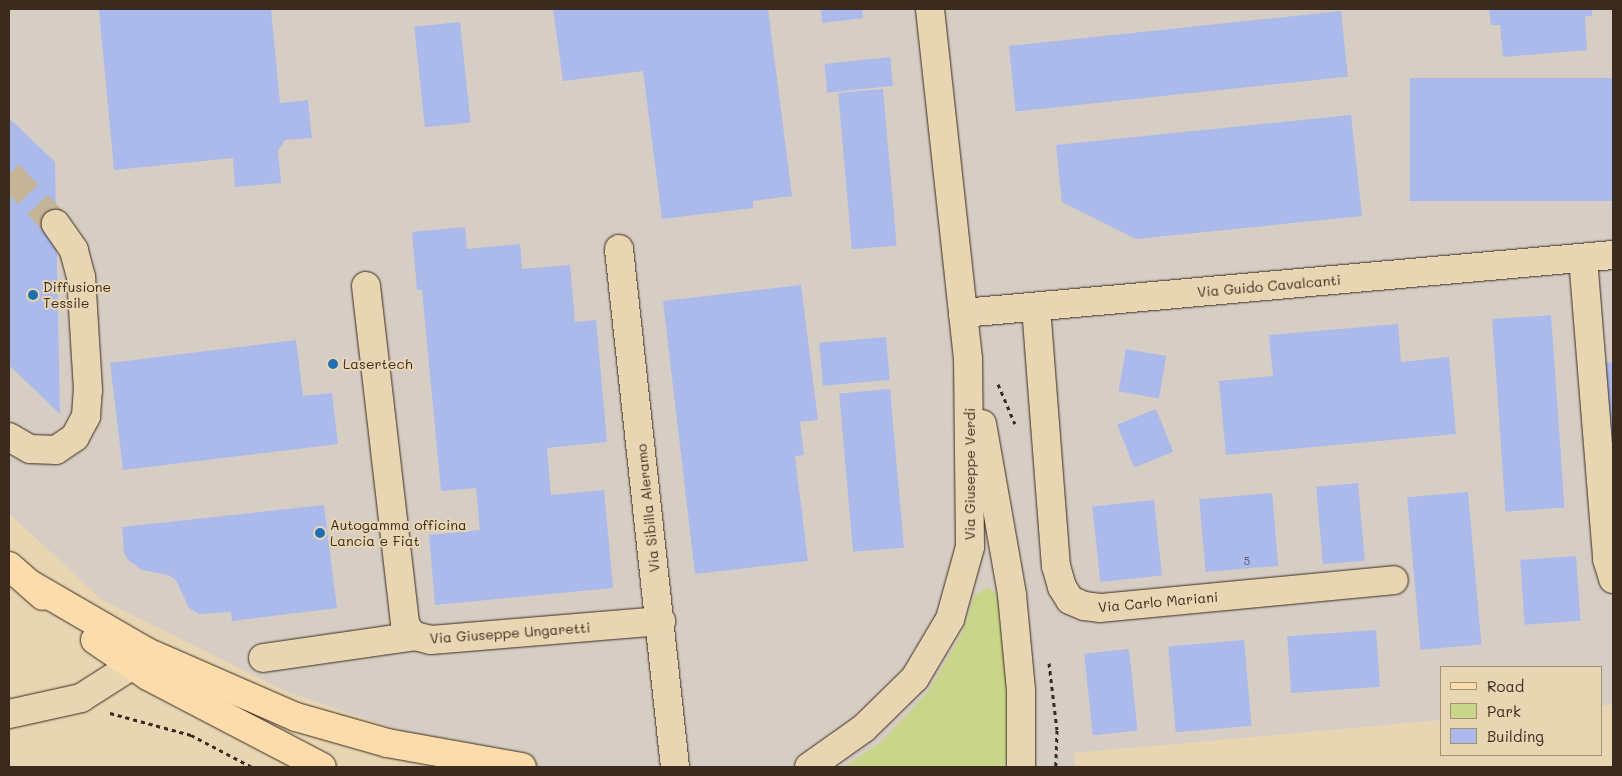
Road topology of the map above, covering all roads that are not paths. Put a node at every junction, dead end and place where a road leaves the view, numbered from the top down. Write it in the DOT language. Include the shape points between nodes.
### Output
graph roads {
  1 [pos="930,9"];
  2 [pos="56,224"];
  3 [pos="619,249"];
  4 [pos="1613,255"];
  5 [pos="1579,258"];
  6 [pos="366,286"];
  7 [pos="1036,307"];
  8 [pos="963,313"];
  9 [pos="968,359"];
  10 [pos="9,437"];
  11 [pos="9,566"];
  12 [pos="1613,579"];
  13 [pos="1394,580"];
  14 [pos="30,584"];
  15 [pos="661,621"];
  16 [pos="416,636"];
  17 [pos="263,658"];
  18 [pos="131,666"];
  19 [pos="9,714"];
  20 [pos="322,767"];
  21 [pos="522,767"];
  22 [pos="675,767"];
  23 [pos="809,767"];
  24 [pos="1020,767"];
  1 -- 8 [label="street, Via Giuseppe Verdi"];
  2 -- 10 [label="street" via="74,250 79,268 88,390 86,416 75,437 56,450 30,450"];
  3 -- 15 [label="street, Via Sibilla Aleramo"];
  4 -- 5 [label="street, Via Guido Cavalcanti"];
  5 -- 7 [label="street, Via Guido Cavalcanti"];
  5 -- 12 [label="street" via="1607,559"];
  6 -- 16 [label="street, Via Giuseppe Ungaretti" via="405,623"];
  7 -- 8 [label="street, Via Guido Cavalcanti"];
  7 -- 13 [label="street, Via Carlo Mariani" via="1056,566 1058,578 1070,600 1100,608"];
  8 -- 9 [label="street, Via Giuseppe Verdi"];
  9 -- 23 [label="street, Via Giuseppe Verdi" via="971,538 966,568 950,619 933,652 908,687 864,728"];
  9 -- 24 [label="street, Via Giuseppe Verdi" via="1008,559 1021,690"];
  11 -- 14 [label="main road"];
  14 -- 18 [label="main road"];
  14 -- 21 [label="main road" via="147,652 296,717 387,743"];
  15 -- 16 [label="street, Via Giuseppe Ungaretti" via="431,640"];
  15 -- 22 [label="street, Via Sibilla Aleramo"];
  16 -- 17 [label="street"];
  18 -- 19 [label="street" via="81,698"];
  18 -- 20 [label="main road"];
}
